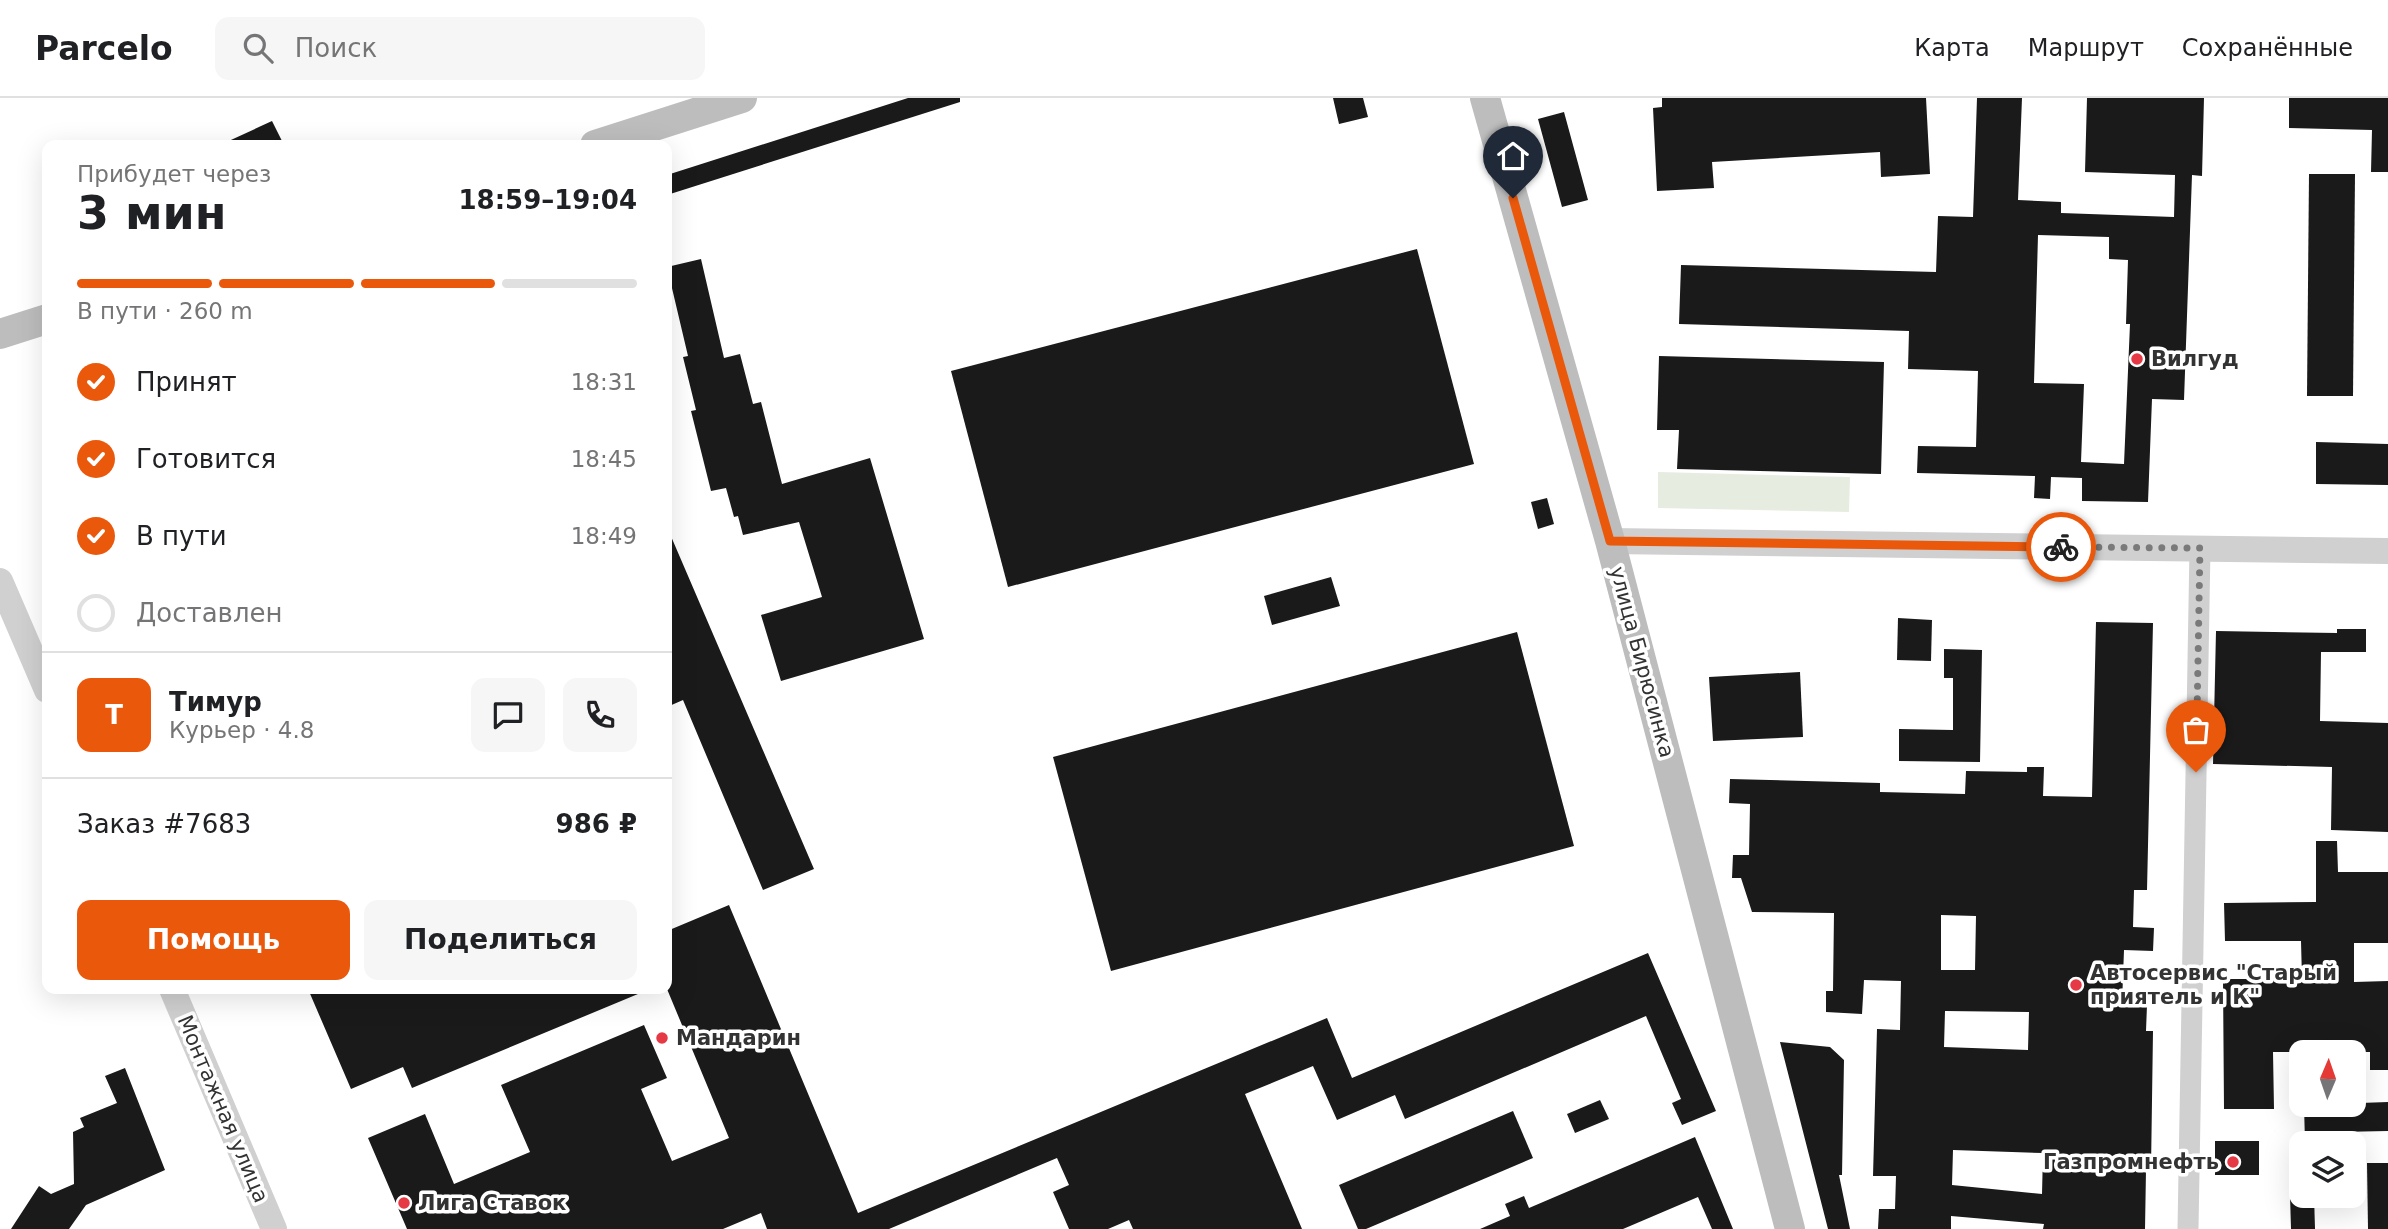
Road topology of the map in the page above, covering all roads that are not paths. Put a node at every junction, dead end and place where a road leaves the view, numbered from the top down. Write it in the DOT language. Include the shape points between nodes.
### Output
graph roads {
  1 [pos="742,98"];
  2 [pos="1485,98"];
  3 [pos="611,140"];
  4 [pos="42,321"];
  5 [pos="0,334"];
  6 [pos="1610,541"];
  7 [pos="2200,548"];
  8 [pos="2388,551"];
  9 [pos="0,581"];
  10 [pos="42,678"];
  11 [pos="174,994"];
  12 [pos="274,1229"];
  13 [pos="1790,1229"];
  14 [pos="2188,1229"];
  1 -- 3 [label="main road"];
  2 -- 6 [label="main road, улица Бирюсинка"];
  4 -- 5 [label="main road"];
  6 -- 7 [label="street"];
  6 -- 13 [label="main road, улица Бирюсинка"];
  7 -- 8 [label="street"];
  7 -- 14 [label="street"];
  9 -- 10 [label="street"];
  11 -- 12 [label="street, Монтажная улица"];
}
